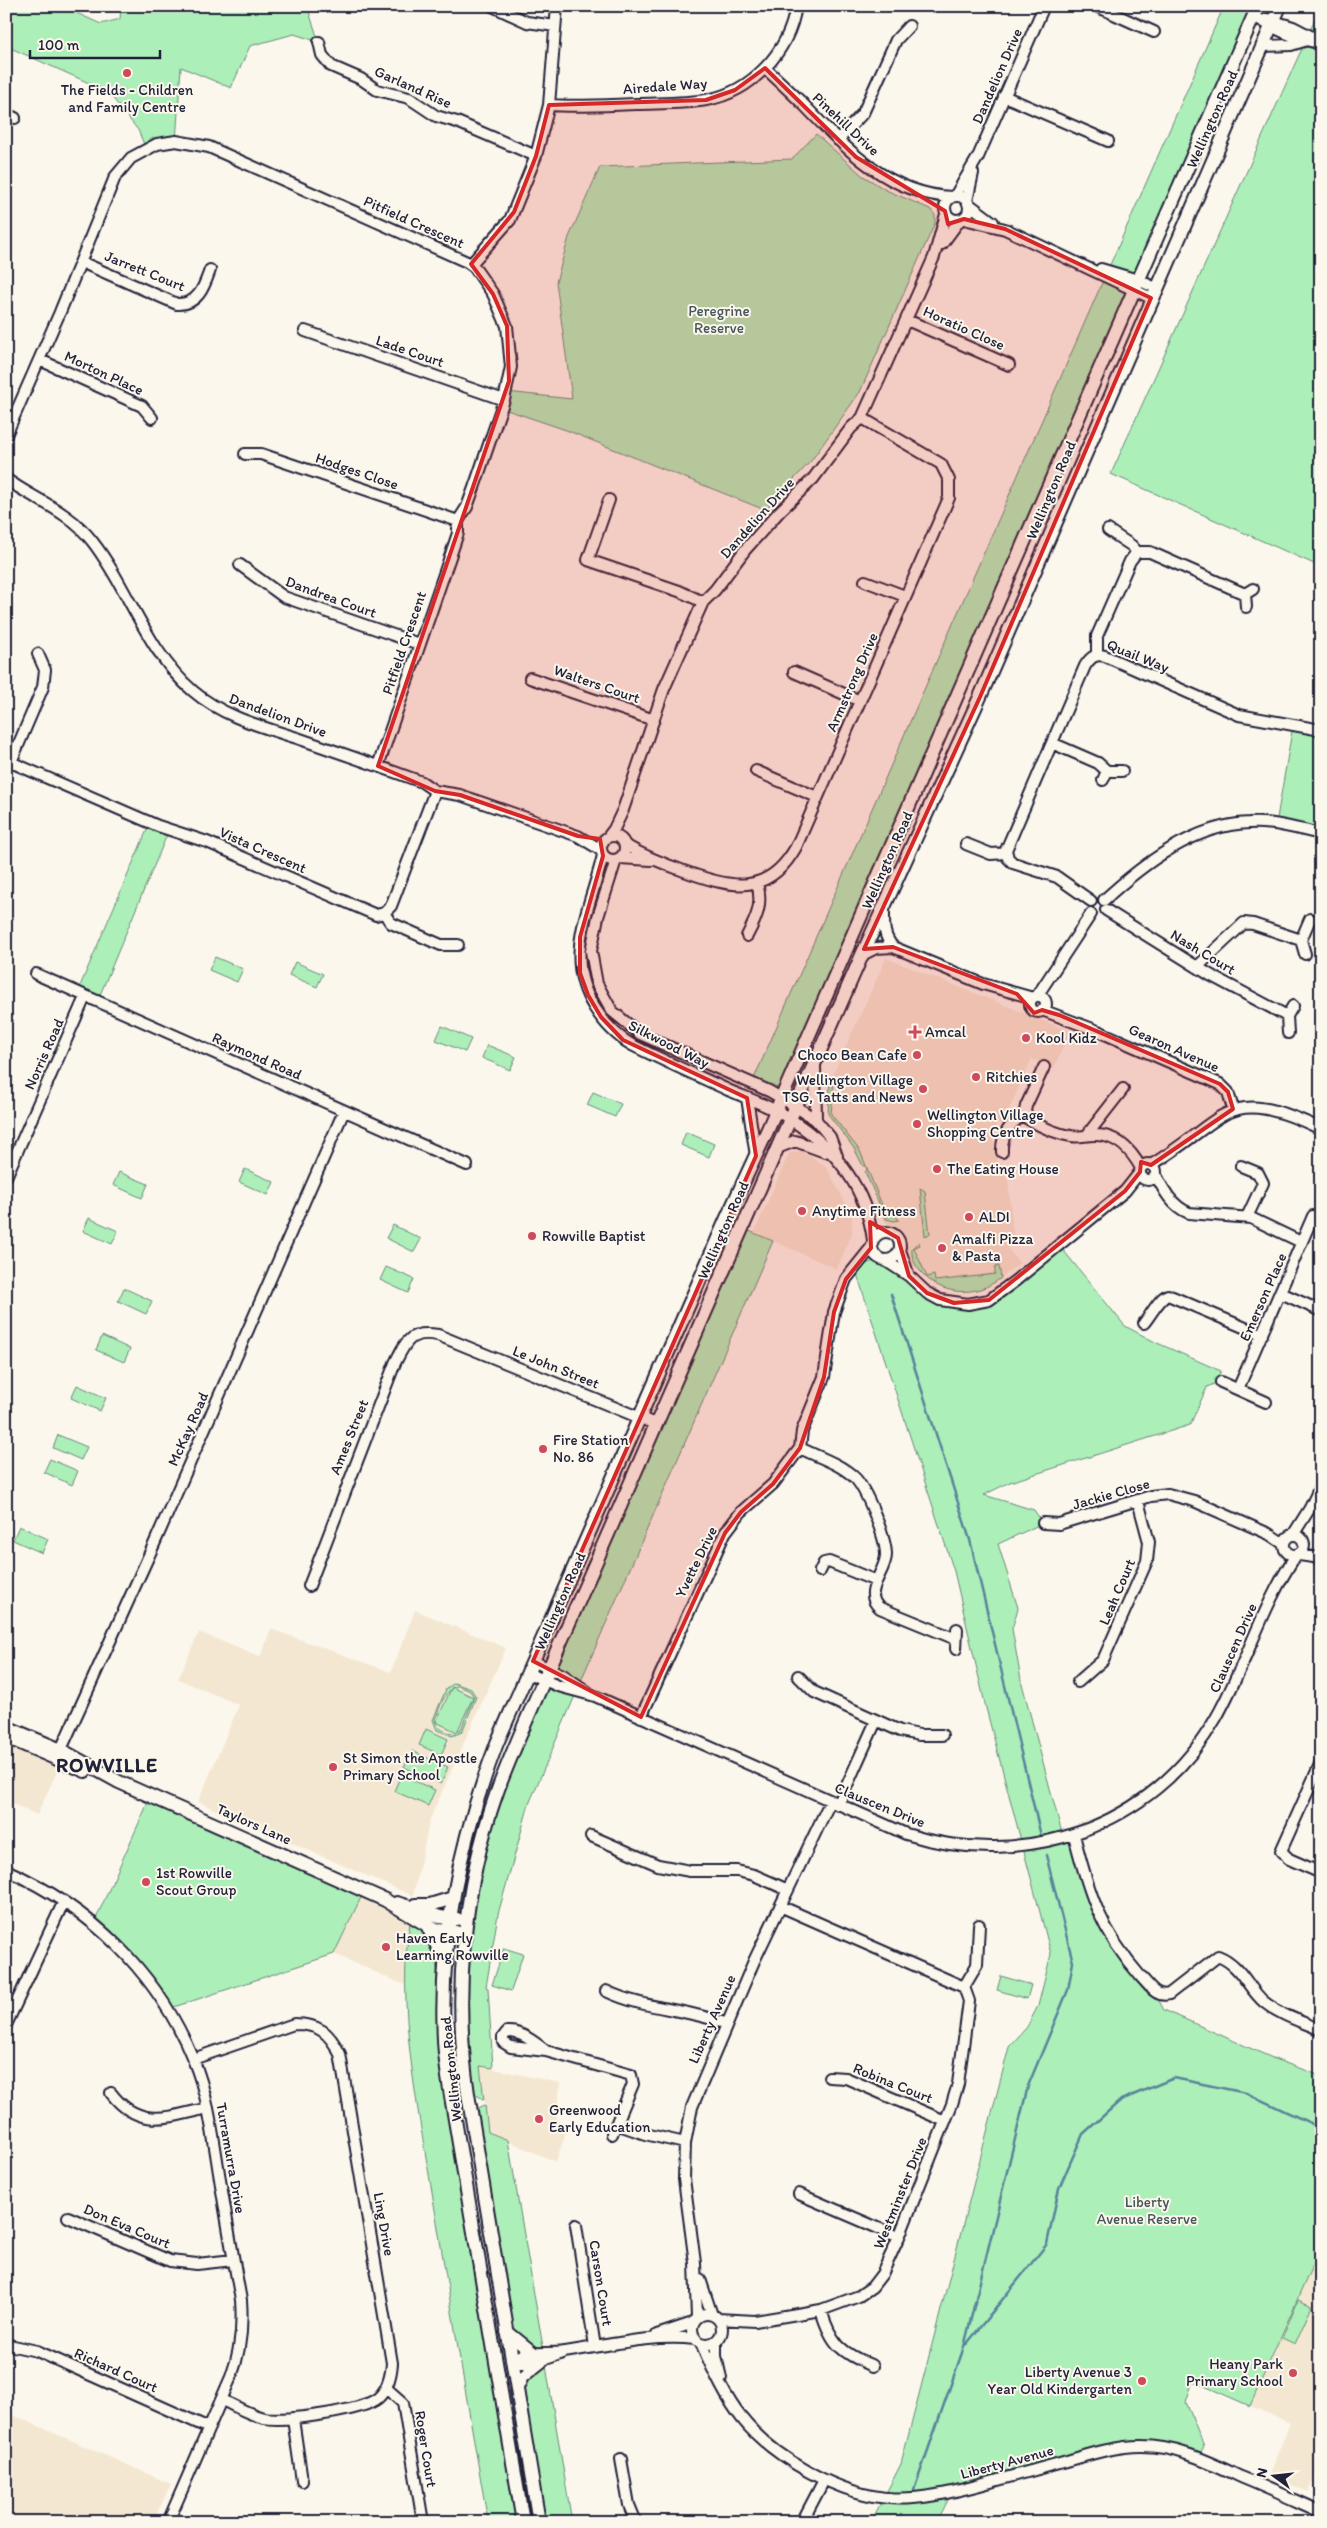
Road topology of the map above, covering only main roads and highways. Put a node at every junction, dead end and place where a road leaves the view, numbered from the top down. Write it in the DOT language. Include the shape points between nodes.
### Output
graph roads {
  1 [pos="1280,6"];
  2 [pos="1256,11"];
  3 [pos="6,1730"];
  4 [pos="453,1898"];
  5 [pos="389,1901"];
  6 [pos="450,1918"];
  7 [pos="427,1925"];
  8 [pos="466,1927"];
  9 [pos="449,1931"];
  10 [pos="446,1964"];
  11 [pos="464,2067"];
  12 [pos="447,2070"];
  13 [pos="507,2332"];
  14 [pos="533,2353"];
  15 [pos="512,2361"];
  16 [pos="495,2363"];
  17 [pos="523,2522"];
  18 [pos="539,2522"];
  1 -- 8 [label="main road, Wellington Road" via="980,697 862,955 546,1674 497,1793 476,1870"];
  2 -- 4 [label="main road, Wellington Road" via="531,1667 483,1781"];
  3 -- 5 [label="main road, Taylors Lane"];
  4 -- 5 [label="main road" via="426,1906"];
  4 -- 6 [label="main road, Wellington Road"];
  5 -- 6 [label="main road, Taylors Lane"];
  5 -- 7 [label="main road, Taylors Lane"];
  6 -- 8 [label="main road, Taylors Lane"];
  6 -- 9 [label="main road, Wellington Road"];
  7 -- 9 [label="main road, Taylors Lane"];
  7 -- 10 [label="main road"];
  8 -- 9 [label="main road, Taylors Lane"];
  8 -- 11 [label="main road, Wellington Road" via="461,1998"];
  9 -- 10 [label="main road, Wellington Road"];
  10 -- 12 [label="main road, Wellington Road" via="444,2041"];
  11 -- 12 [label="main road"];
  11 -- 13 [label="main road, Wellington Road"];
  12 -- 16 [label="main road, Wellington Road"];
  13 -- 14 [label="main road"];
  13 -- 15 [label="main road, Wellington Road"];
  15 -- 16 [label="main road"];
  15 -- 18 [label="main road, Wellington Road"];
  16 -- 17 [label="main road, Wellington Road"];
}
